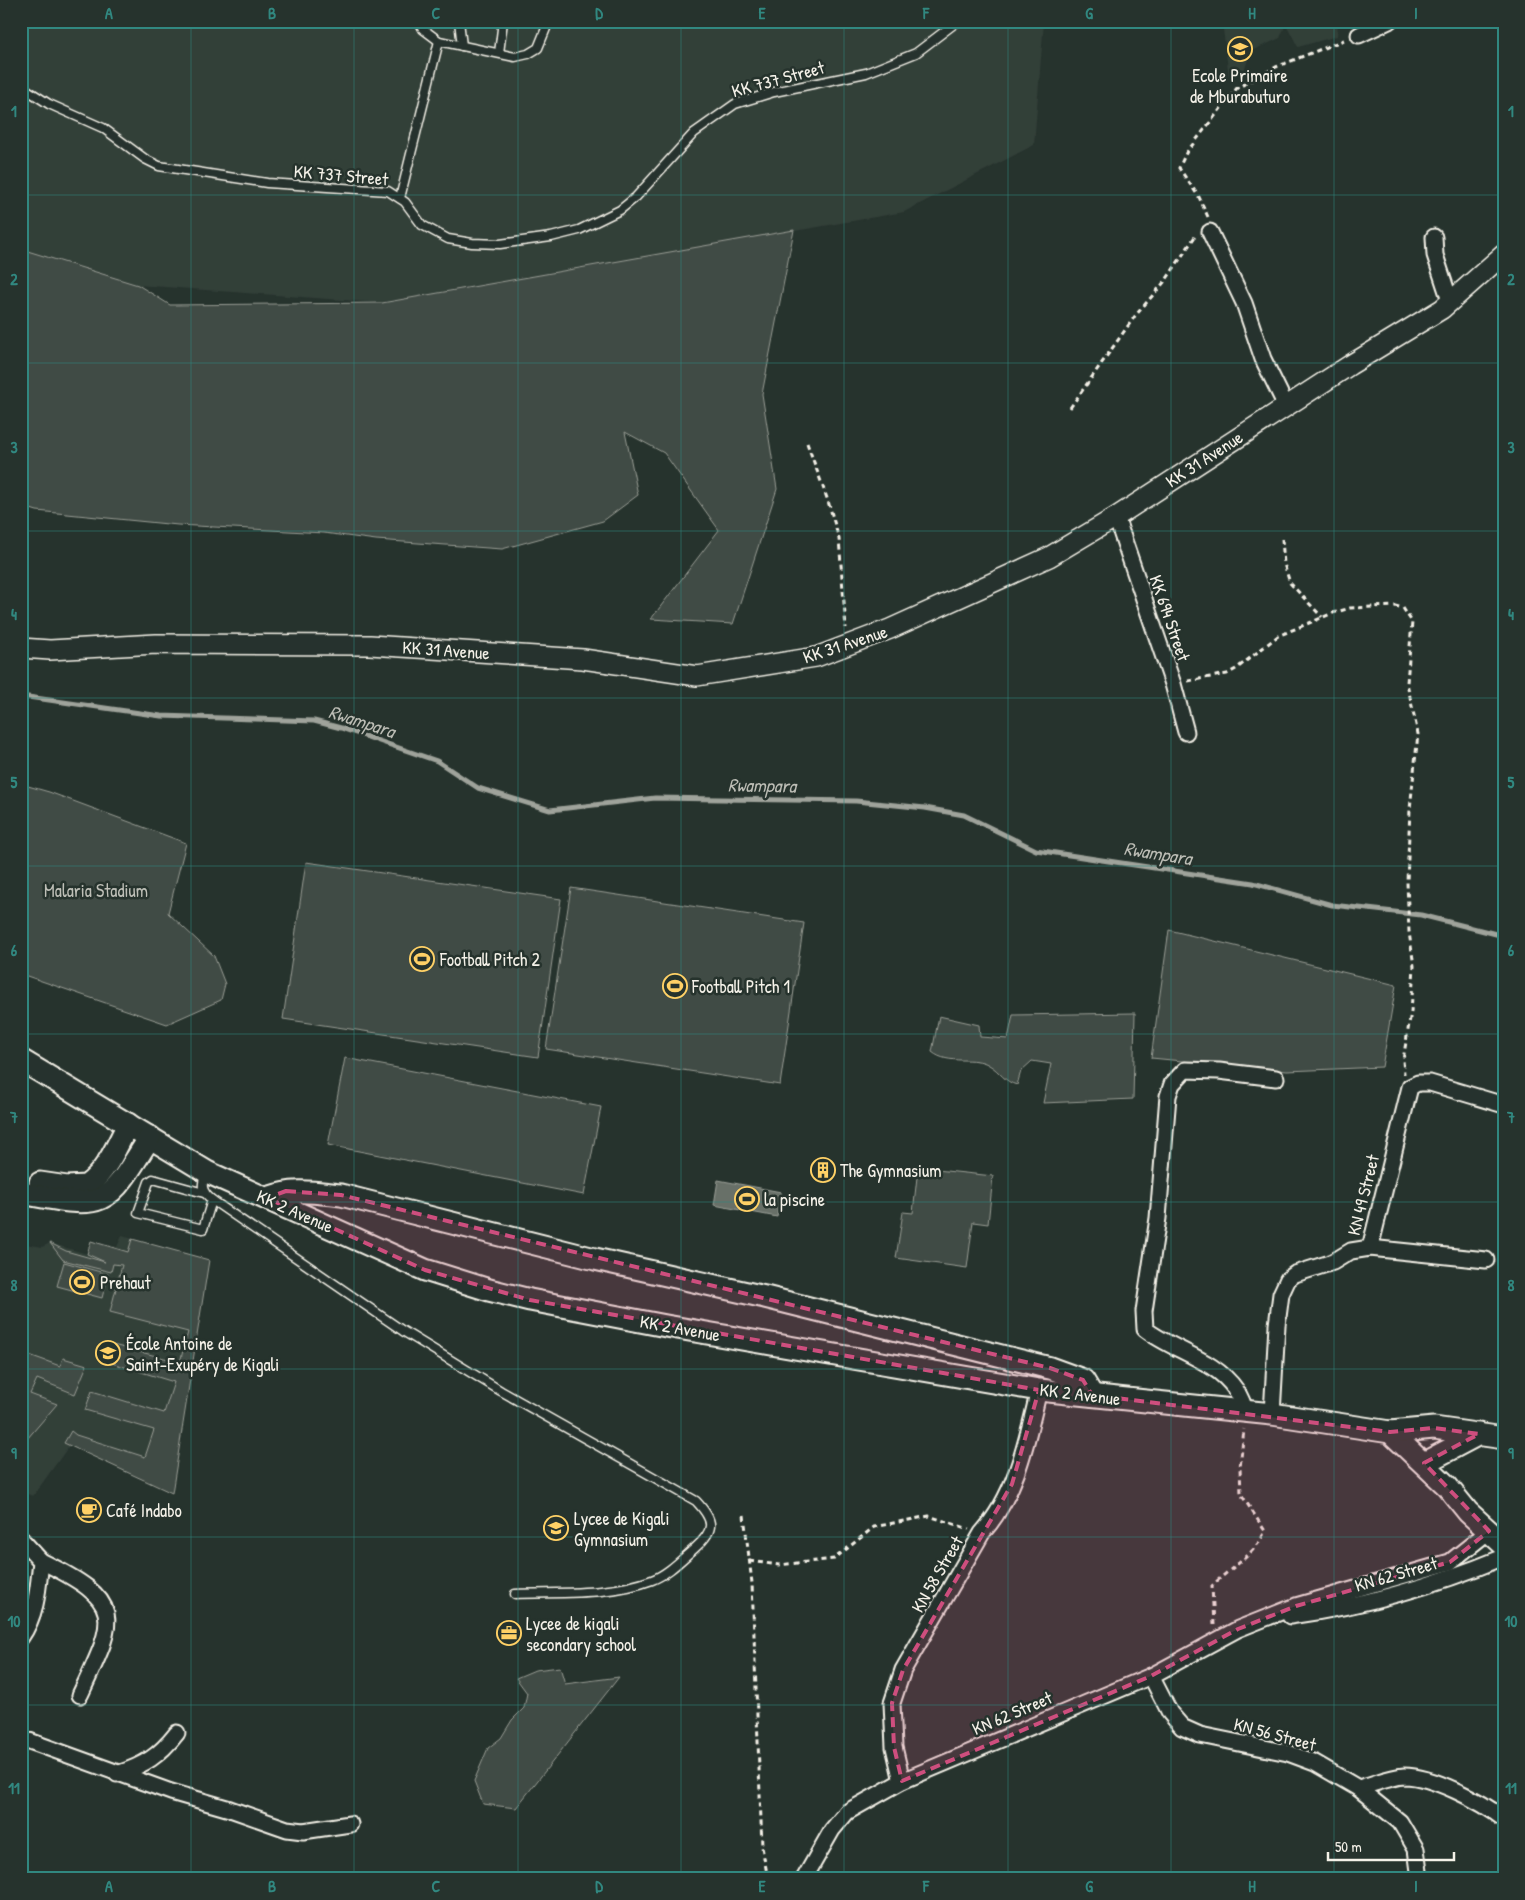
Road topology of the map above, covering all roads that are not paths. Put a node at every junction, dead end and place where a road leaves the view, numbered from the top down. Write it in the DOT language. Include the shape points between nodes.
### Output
graph roads {
  1 [pos="419,21"];
  2 [pos="459,21"];
  3 [pos="503,21"];
  4 [pos="550,21"];
  5 [pos="958,21"];
  6 [pos="1389,21"];
  7 [pos="1359,35"];
  8 [pos="439,41"];
  9 [pos="462,46"];
  10 [pos="499,53"];
  11 [pos="21,86"];
  12 [pos="400,198"];
  13 [pos="1209,226"];
  14 [pos="1434,237"];
  15 [pos="1504,254"];
  16 [pos="1450,301"];
  17 [pos="1286,406"];
  18 [pos="1116,517"];
  19 [pos="21,648"];
  20 [pos="1186,732"];
  21 [pos="21,1060"];
  22 [pos="1276,1078"];
  23 [pos="1504,1105"];
  24 [pos="128,1124"];
  25 [pos="150,1136"];
  26 [pos="207,1172"];
  27 [pos="21,1179"];
  28 [pos="21,1193"];
  29 [pos="204,1194"];
  30 [pos="267,1198"];
  31 [pos="212,1200"];
  32 [pos="1370,1248"];
  33 [pos="1486,1260"];
  34 [pos="1039,1390"];
  35 [pos="1092,1395"];
  36 [pos="1246,1411"];
  37 [pos="1272,1414"];
  38 [pos="1390,1432"];
  39 [pos="1480,1434"];
  40 [pos="1504,1438"];
  41 [pos="1424,1463"];
  42 [pos="1496,1538"];
  43 [pos="21,1539"];
  44 [pos="1504,1557"];
  45 [pos="41,1561"];
  46 [pos="515,1594"];
  47 [pos="1266,1619"];
  48 [pos="21,1637"];
  49 [pos="1151,1676"];
  50 [pos="80,1695"];
  51 [pos="177,1733"];
  52 [pos="21,1738"];
  53 [pos="117,1774"];
  54 [pos="902,1781"];
  55 [pos="1358,1788"];
  56 [pos="1504,1818"];
  57 [pos="350,1824"];
  58 [pos="804,1879"];
  59 [pos="1420,1879"];
  1 -- 8 [label="lane" via="423,29"];
  2 -- 9 [label="lane"];
  3 -- 10 [label="lane"];
  4 -- 10 [label="lane" via="538,48 515,57"];
  5 -- 12 [label="lane, KK 737 Street" via="916,53 866,73 774,92 734,104 694,133 625,205 579,230 500,244 448,239 422,225"];
  6 -- 7 [label="street"];
  8 -- 9 [label="lane"];
  8 -- 12 [label="lane"];
  9 -- 10 [label="lane"];
  11 -- 12 [label="lane, KK 737 Street" via="49,104 103,128 159,166 267,183 388,190"];
  13 -- 17 [label="street" via="1244,303 1263,359"];
  14 -- 16 [label="street" via="1435,255"];
  15 -- 16 [label="street, KK 31 Avenue"];
  16 -- 17 [label="street, KK 31 Avenue"];
  17 -- 18 [label="street, KK 31 Avenue"];
  18 -- 19 [label="street, KK 31 Avenue" via="1049,557 890,629 816,657 697,676 583,659 370,645 156,644 50,650"];
  18 -- 20 [label="street, KK 694 Street"];
  21 -- 24 [label="main road, KK 2 Avenue"];
  22 -- 36 [label="street" via="1186,1070 1172,1084 1168,1096 1158,1218 1144,1311 1145,1329 1215,1369 1236,1390"];
  23 -- 32 [label="street, KN 49 Street" via="1430,1083 1413,1085 1407,1093"];
  24 -- 25 [label="main road, KK 2 Avenue"];
  24 -- 27 [label="main road" via="100,1174 86,1186 67,1187"];
  25 -- 26 [label="main road, KK 2 Avenue"];
  25 -- 28 [label="main road" via="120,1184 98,1201 64,1201"];
  26 -- 29 [label="lane" via="202,1181"];
  26 -- 30 [label="main road, KK 2 Avenue"];
  29 -- 31 [label="lane"];
  29 -- 31 [label="lane" via="153,1180 149,1182 138,1213 203,1229"];
  30 -- 34 [label="main road, KK 2 Avenue" via="425,1270 489,1290 666,1326"];
  30 -- 35 [label="main road" via="286,1191 341,1195 595,1260 765,1297 1050,1368 1083,1380"];
  31 -- 46 [label="lane" via="403,1331 501,1391 696,1501 707,1512 711,1522 704,1540 654,1580 603,1590"];
  32 -- 33 [label="street"];
  32 -- 37 [label="street, KN 49 Street" via="1351,1251 1333,1262 1288,1279 1281,1294 1276,1325"];
  34 -- 35 [label="main road, KK 2 Avenue"];
  34 -- 54 [label="street, KN 58 Street" via="1012,1484 903,1670 892,1703 894,1747"];
  35 -- 36 [label="main road, KK 2 Avenue"];
  36 -- 37 [label="main road, KK 2 Avenue"];
  37 -- 38 [label="main road, KK 2 Avenue"];
  38 -- 39 [label="main road, KK 2 Avenue" via="1434,1428"];
  38 -- 41 [label="main road"];
  39 -- 40 [label="main road, KK 2 Avenue"];
  39 -- 41 [label="main road"];
  41 -- 42 [label="main road"];
  42 -- 47 [label="street, KN 62 Street" via="1450,1562 1296,1606"];
  43 -- 45 [label="street"];
  44 -- 47 [label="street, KN 62 Street" via="1465,1574 1397,1595 1337,1610"];
  45 -- 48 [label="street" via="37,1601"];
  45 -- 50 [label="street" via="78,1579 99,1597 109,1618 106,1638"];
  47 -- 49 [label="street, KN 62 Street"];
  49 -- 54 [label="street, KN 62 Street"];
  49 -- 55 [label="street, KN 56 Street" via="1170,1713 1182,1727 1200,1734 1288,1753 1315,1763"];
  51 -- 53 [label="street" via="163,1750 141,1766"];
  52 -- 53 [label="street"];
  53 -- 57 [label="street" via="287,1829 303,1831"];
  54 -- 58 [label="street, KN 62 Street" via="847,1812 832,1830"];
  55 -- 56 [label="street" via="1403,1776 1416,1778 1445,1787"];
  55 -- 59 [label="street, KN 56 Street" via="1400,1822 1416,1849"];
}
